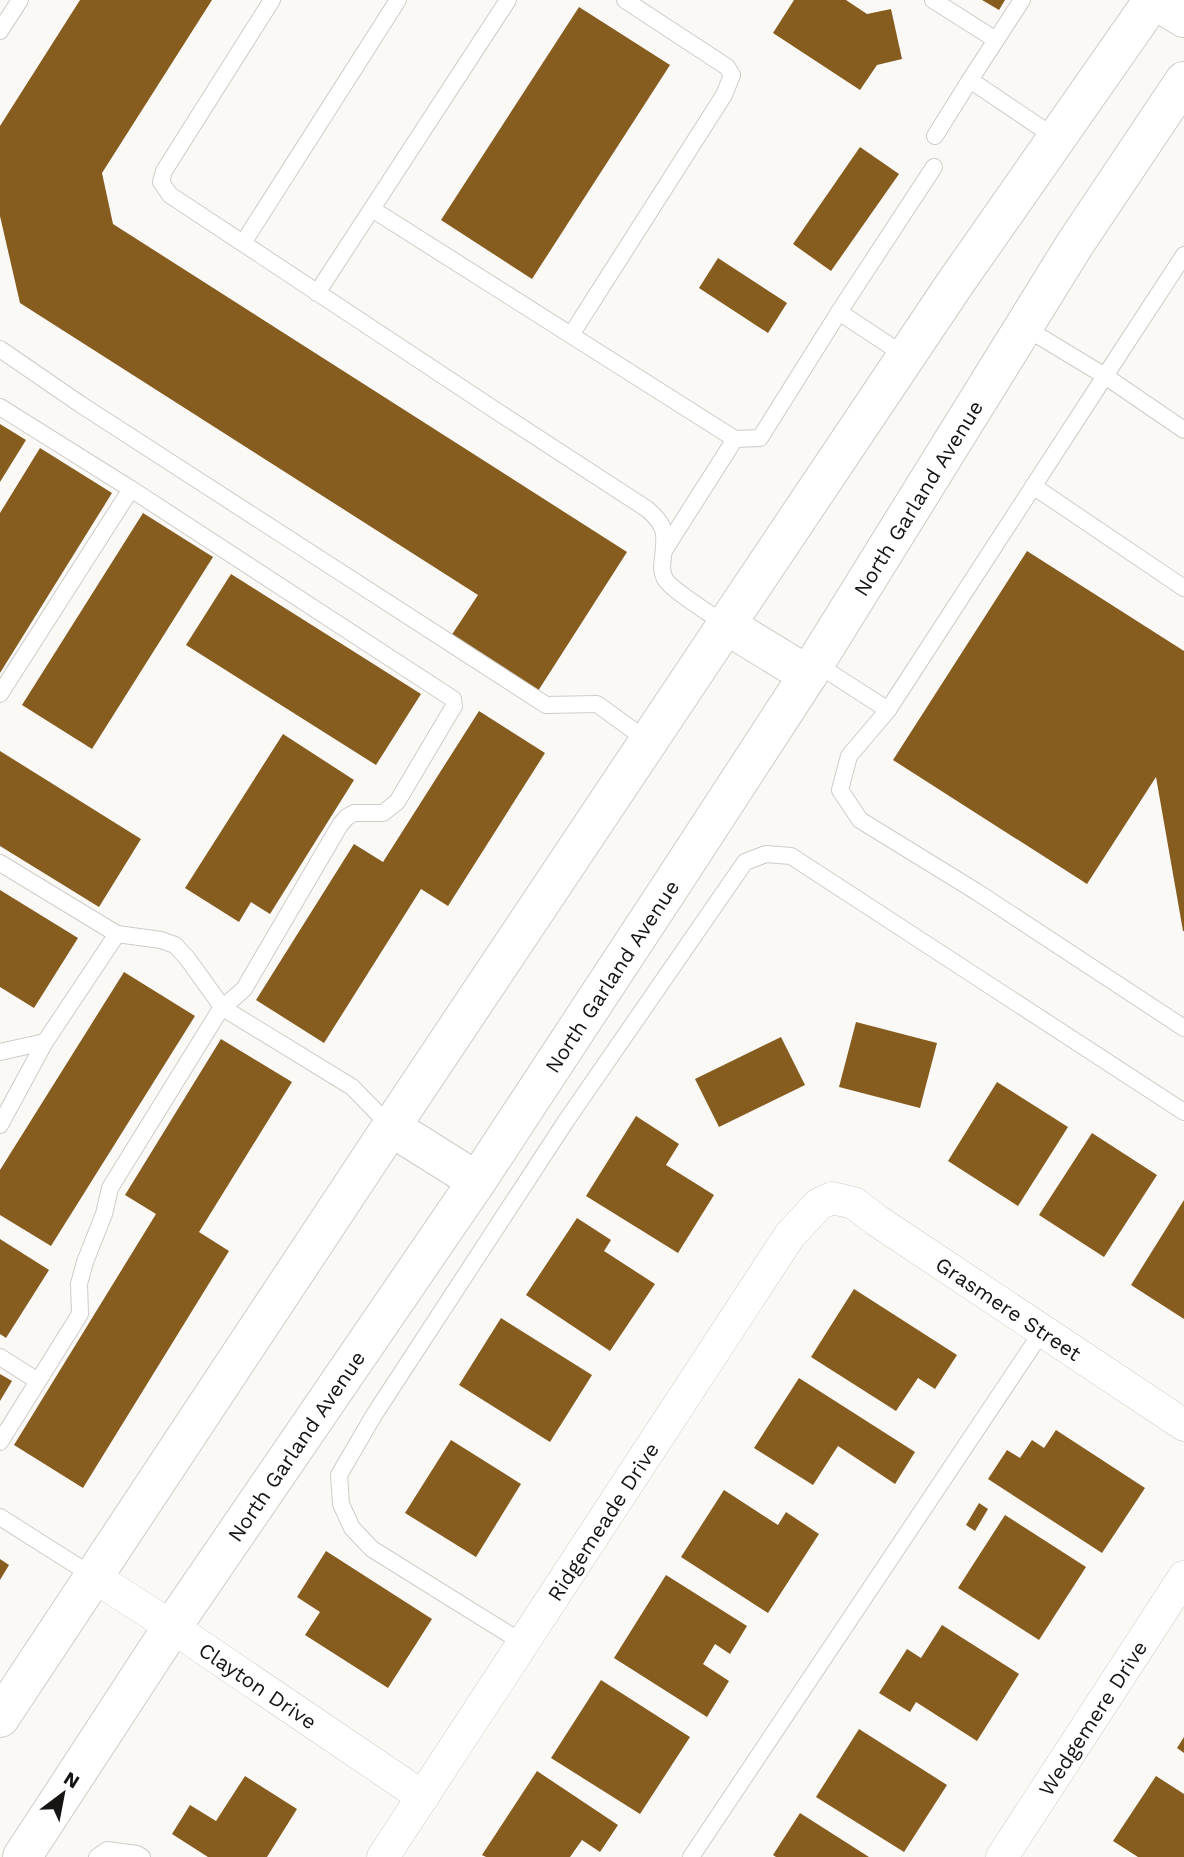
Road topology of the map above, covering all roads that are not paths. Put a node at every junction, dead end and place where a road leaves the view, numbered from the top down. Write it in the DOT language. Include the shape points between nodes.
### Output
graph roads {
  1 [pos="20,0"];
  2 [pos="272,0"];
  3 [pos="398,0"];
  4 [pos="508,0"];
  5 [pos="625,0"];
  6 [pos="933,0"];
  7 [pos="1022,0"];
  8 [pos="1154,0"];
  9 [pos="1184,18"];
  10 [pos="0,31"];
  11 [pos="996,40"];
  12 [pos="970,80"];
  13 [pos="1184,81"];
  14 [pos="935,136"];
  15 [pos="1056,138"];
  16 [pos="934,167"];
  17 [pos="372,209"];
  18 [pos="243,243"];
  19 [pos="1184,256"];
  20 [pos="317,293"];
  21 [pos="839,312"];
  22 [pos="1024,327"];
  23 [pos="571,335"];
  24 [pos="0,349"];
  25 [pos="907,357"];
  26 [pos="1105,376"];
  27 [pos="0,407"];
  28 [pos="1184,430"];
  29 [pos="735,439"];
  30 [pos="1033,486"];
  31 [pos="131,489"];
  32 [pos="664,550"];
  33 [pos="1184,588"];
  34 [pos="726,625"];
  35 [pos="812,669"];
  36 [pos="0,694"];
  37 [pos="887,710"];
  38 [pos="648,741"];
  39 [pos="0,863"];
  40 [pos="117,934"];
  41 [pos="223,1007"];
  42 [pos="1184,1028"];
  43 [pos="45,1042"];
  44 [pos="0,1052"];
  45 [pos="1184,1112"];
  46 [pos="0,1125"];
  47 [pos="391,1127"];
  48 [pos="477,1181"];
  49 [pos="832,1198"];
  50 [pos="1042,1330"];
  51 [pos="0,1357"];
  52 [pos="38,1381"];
  53 [pos="1184,1425"];
  54 [pos="0,1443"];
  55 [pos="0,1517"];
  56 [pos="93,1576"];
  57 [pos="1184,1577"];
  58 [pos="173,1627"];
  59 [pos="523,1643"];
  60 [pos="0,1718"];
  61 [pos="423,1797"];
  62 [pos="22,1857"];
  63 [pos="97,1857"];
  64 [pos="142,1857"];
  65 [pos="383,1857"];
  66 [pos="691,1857"];
  67 [pos="1002,1857"];
  1 -- 10 [label="lane"];
  2 -- 18 [label="lane" via="161,182 170,195"];
  3 -- 18 [label="lane"];
  4 -- 17 [label="lane"];
  5 -- 23 [label="lane" via="727,67 732,75 724,95"];
  6 -- 11 [label="lane"];
  7 -- 11 [label="lane"];
  8 -- 9 [label="main road"];
  8 -- 15 [label="main road"];
  11 -- 12 [label="lane"];
  12 -- 14 [label="lane"];
  12 -- 15 [label="lane"];
  13 -- 22 [label="main road, North Garland Avenue"];
  15 -- 25 [label="main road"];
  16 -- 21 [label="lane"];
  17 -- 20 [label="lane"];
  17 -- 23 [label="lane"];
  18 -- 20 [label="lane"];
  19 -- 26 [label="lane"];
  20 -- 32 [label="lane" via="647,509 663,527"];
  21 -- 25 [label="lane"];
  21 -- 29 [label="lane" via="760,438"];
  22 -- 26 [label="lane"];
  22 -- 35 [label="main road, North Garland Avenue"];
  23 -- 29 [label="lane"];
  24 -- 38 [label="lane" via="547,705 597,704"];
  25 -- 34 [label="main road"];
  26 -- 28 [label="lane"];
  26 -- 30 [label="lane"];
  27 -- 31 [label="lane"];
  29 -- 32 [label="lane"];
  30 -- 33 [label="lane"];
  30 -- 37 [label="lane"];
  31 -- 36 [label="lane"];
  31 -- 41 [label="lane" via="453,698 454,706 397,802 383,813 354,813 340,825 244,989"];
  32 -- 34 [label="lane" via="666,582"];
  34 -- 35 [label="main road"];
  34 -- 38 [label="main road"];
  35 -- 37 [label="lane"];
  35 -- 48 [label="main road, North Garland Avenue"];
  37 -- 42 [label="lane" via="849,756 840,790 860,820"];
  38 -- 47 [label="main road"];
  39 -- 40 [label="lane"];
  40 -- 41 [label="lane" via="175,946"];
  40 -- 43 [label="lane"];
  41 -- 47 [label="lane" via="352,1087"];
  41 -- 52 [label="lane" via="110,1188 79,1284 80,1314"];
  43 -- 44 [label="lane"];
  43 -- 46 [label="lane"];
  45 -- 59 [label="lane" via="791,856 766,854 745,862 566,1121 339,1475 341,1504 352,1528 372,1549"];
  47 -- 48 [label="main road"];
  47 -- 56 [label="main road"];
  48 -- 58 [label="main road, North Garland Avenue"];
  49 -- 50 [label="street, Grasmere Street" via="854,1203"];
  49 -- 59 [label="street, Ridgemeade Drive" via="819,1204 790,1235"];
  50 -- 53 [label="street, Grasmere Street"];
  50 -- 66 [label="lane"];
  51 -- 52 [label="lane"];
  52 -- 54 [label="lane"];
  55 -- 56 [label="lane"];
  56 -- 58 [label="street, Clayton Drive"];
  56 -- 60 [label="main road"];
  57 -- 67 [label="street, Wedgemere Drive"];
  58 -- 61 [label="street, Clayton Drive"];
  58 -- 62 [label="main road, North Garland Avenue"];
  59 -- 61 [label="street, Ridgemeade Drive"];
  61 -- 65 [label="street, Ridgemeade Drive"];
  63 -- 64 [label="lane" via="107,1850"];
}
